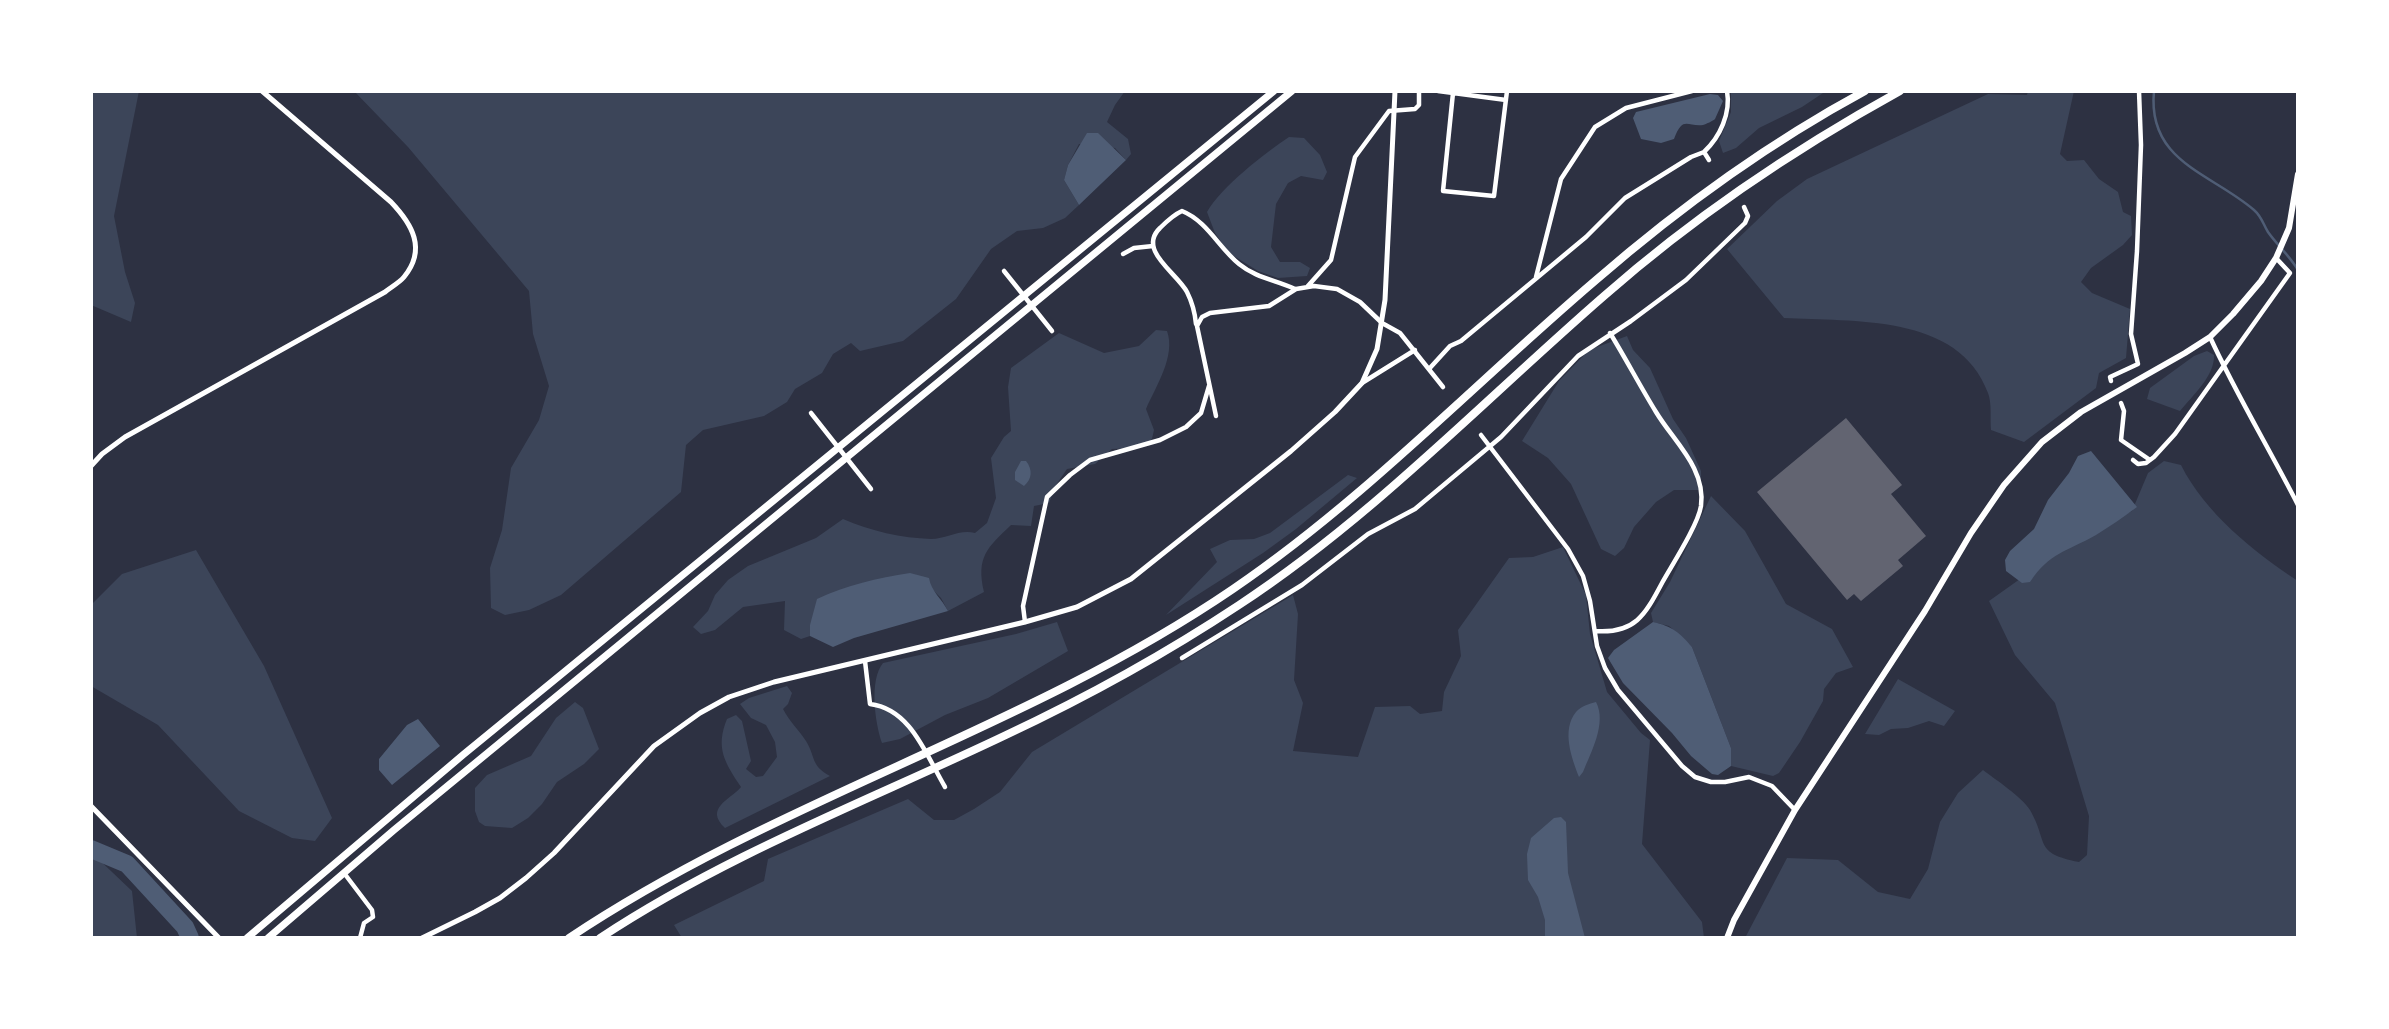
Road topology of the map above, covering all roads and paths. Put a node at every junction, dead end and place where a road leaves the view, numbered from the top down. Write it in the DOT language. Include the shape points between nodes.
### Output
graph roads {
  1 [pos="262,91"];
  2 [pos="1274,91"];
  3 [pos="1292,91"];
  4 [pos="1395,91"];
  5 [pos="1419,91"];
  6 [pos="1438,91"];
  7 [pos="1507,91"];
  8 [pos="1692,91"];
  9 [pos="1727,91"];
  10 [pos="1865,91"];
  11 [pos="1900,91"];
  12 [pos="2139,91"];
  13 [pos="1454,93"];
  14 [pos="1506,100"];
  15 [pos="1395,109"];
  16 [pos="1704,152"];
  17 [pos="1709,160"];
  18 [pos="2298,174"];
  19 [pos="1744,208"];
  20 [pos="1153,246"];
  21 [pos="1123,254"];
  22 [pos="2276,258"];
  23 [pos="1004,271"];
  24 [pos="1535,278"];
  25 [pos="1306,288"];
  26 [pos="1296,289"];
  27 [pos="1382,323"];
  28 [pos="1197,326"];
  29 [pos="1052,331"];
  30 [pos="1610,333"];
  31 [pos="2210,337"];
  32 [pos="1415,350"];
  33 [pos="2223,366"];
  34 [pos="1429,369"];
  35 [pos="2112,381"];
  36 [pos="1362,383"];
  37 [pos="1209,385"];
  38 [pos="1443,387"];
  39 [pos="2121,403"];
  40 [pos="811,413"];
  41 [pos="1216,416"];
  42 [pos="1482,435"];
  43 [pos="1488,446"];
  44 [pos="2133,460"];
  45 [pos="2150,460"];
  46 [pos="91,466"];
  47 [pos="871,489"];
  48 [pos="2298,505"];
  49 [pos="1026,622"];
  50 [pos="1595,632"];
  51 [pos="1182,658"];
  52 [pos="865,661"];
  53 [pos="944,787"];
  54 [pos="91,806"];
  55 [pos="1795,810"];
  56 [pos="344,873"];
  57 [pos="219,938"];
  58 [pos="247,938"];
  59 [pos="268,938"];
  60 [pos="360,938"];
  61 [pos="422,938"];
  62 [pos="569,938"];
  63 [pos="600,938"];
  64 [pos="1727,938"];
  1 -- 46 [label="street" via="409,220 416,243 413,259 404,277 385,292 125,437"];
  2 -- 58 [label="main road" via="464,754"];
  3 -- 56 [label="main road"];
  4 -- 15 [label="street"];
  5 -- 15 [label="street" via="1415,109"];
  6 -- 13 [label="street"];
  7 -- 14 [label="street"];
  8 -- 24 [label="street" via="1626,108 1595,127 1561,179"];
  9 -- 16 [label="street" via="1726,118"];
  10 -- 62 [label="highway" via="1774,145 1655,231 1363,489 1232,589 1088,676 676,872"];
  11 -- 63 [label="highway" via="1784,158 1663,246 1392,486 1241,603 1086,696 791,833 687,886"];
  12 -- 35 [label="street" via="2141,145 2131,334 2138,364 2110,377"];
  13 -- 14 [label="street"];
  13 -- 14 [label="street" via="1443,191 1494,197"];
  15 -- 25 [label="street" via="1354,157 1331,260"];
  15 -- 27 [label="street"];
  16 -- 17 [label="street"];
  16 -- 24 [label="street" via="1638,188"];
  18 -- 22 [label="main road" via="2289,228"];
  19 -- 30 [label="street" via="1745,223 1704,262"];
  20 -- 21 [label="street"];
  20 -- 26 [label="street" via="1156,232 1182,211 1199,221 1241,266 1260,278"];
  20 -- 28 [label="street" via="1186,290"];
  22 -- 31 [label="main road"];
  22 -- 33 [label="street" via="2290,272"];
  23 -- 29 [label="street"];
  24 -- 34 [label="street" via="1450,346"];
  25 -- 26 [label="street"];
  25 -- 27 [label="street" via="1337,289"];
  26 -- 28 [label="street" via="1269,306 1210,313"];
  27 -- 32 [label="street" via="1400,333"];
  27 -- 36 [label="street"];
  28 -- 37 [label="street"];
  30 -- 43 [label="street" via="1578,356"];
  30 -- 50 [label="street" via="1688,456 1701,484 1701,508 1647,612 1622,629"];
  31 -- 33 [label="street"];
  31 -- 55 [label="main road" via="2081,412 2042,442 2004,485"];
  32 -- 34 [label="street"];
  32 -- 36 [label="street"];
  33 -- 45 [label="street" via="2175,434"];
  33 -- 48 [label="street"];
  34 -- 38 [label="street"];
  36 -- 49 [label="street" via="1291,451 1130,579 1077,607"];
  37 -- 41 [label="street"];
  37 -- 49 [label="street" via="1201,413 1186,427 1160,440 1090,460 1047,497 1023,606"];
  39 -- 45 [label="street" via="2121,440"];
  40 -- 47 [label="street"];
  42 -- 43 [label="street"];
  43 -- 50 [label="street" via="1583,576"];
  43 -- 51 [label="street" via="1415,509 1368,534 1302,585"];
  44 -- 45 [label="street" via="2138,464"];
  49 -- 52 [label="street"];
  50 -- 55 [label="street" via="1605,668 1618,690 1682,766 1711,782 1749,777 1772,786"];
  52 -- 53 [label="street" via="870,704 883,706 911,727"];
  52 -- 61 [label="street" via="774,682 729,697 700,713 654,746 526,878 475,912"];
  54 -- 57 [label="street"];
  55 -- 64 [label="main road"];
  56 -- 59 [label="main road"];
  56 -- 60 [label="street" via="372,910 373,917 364,923"];
}
